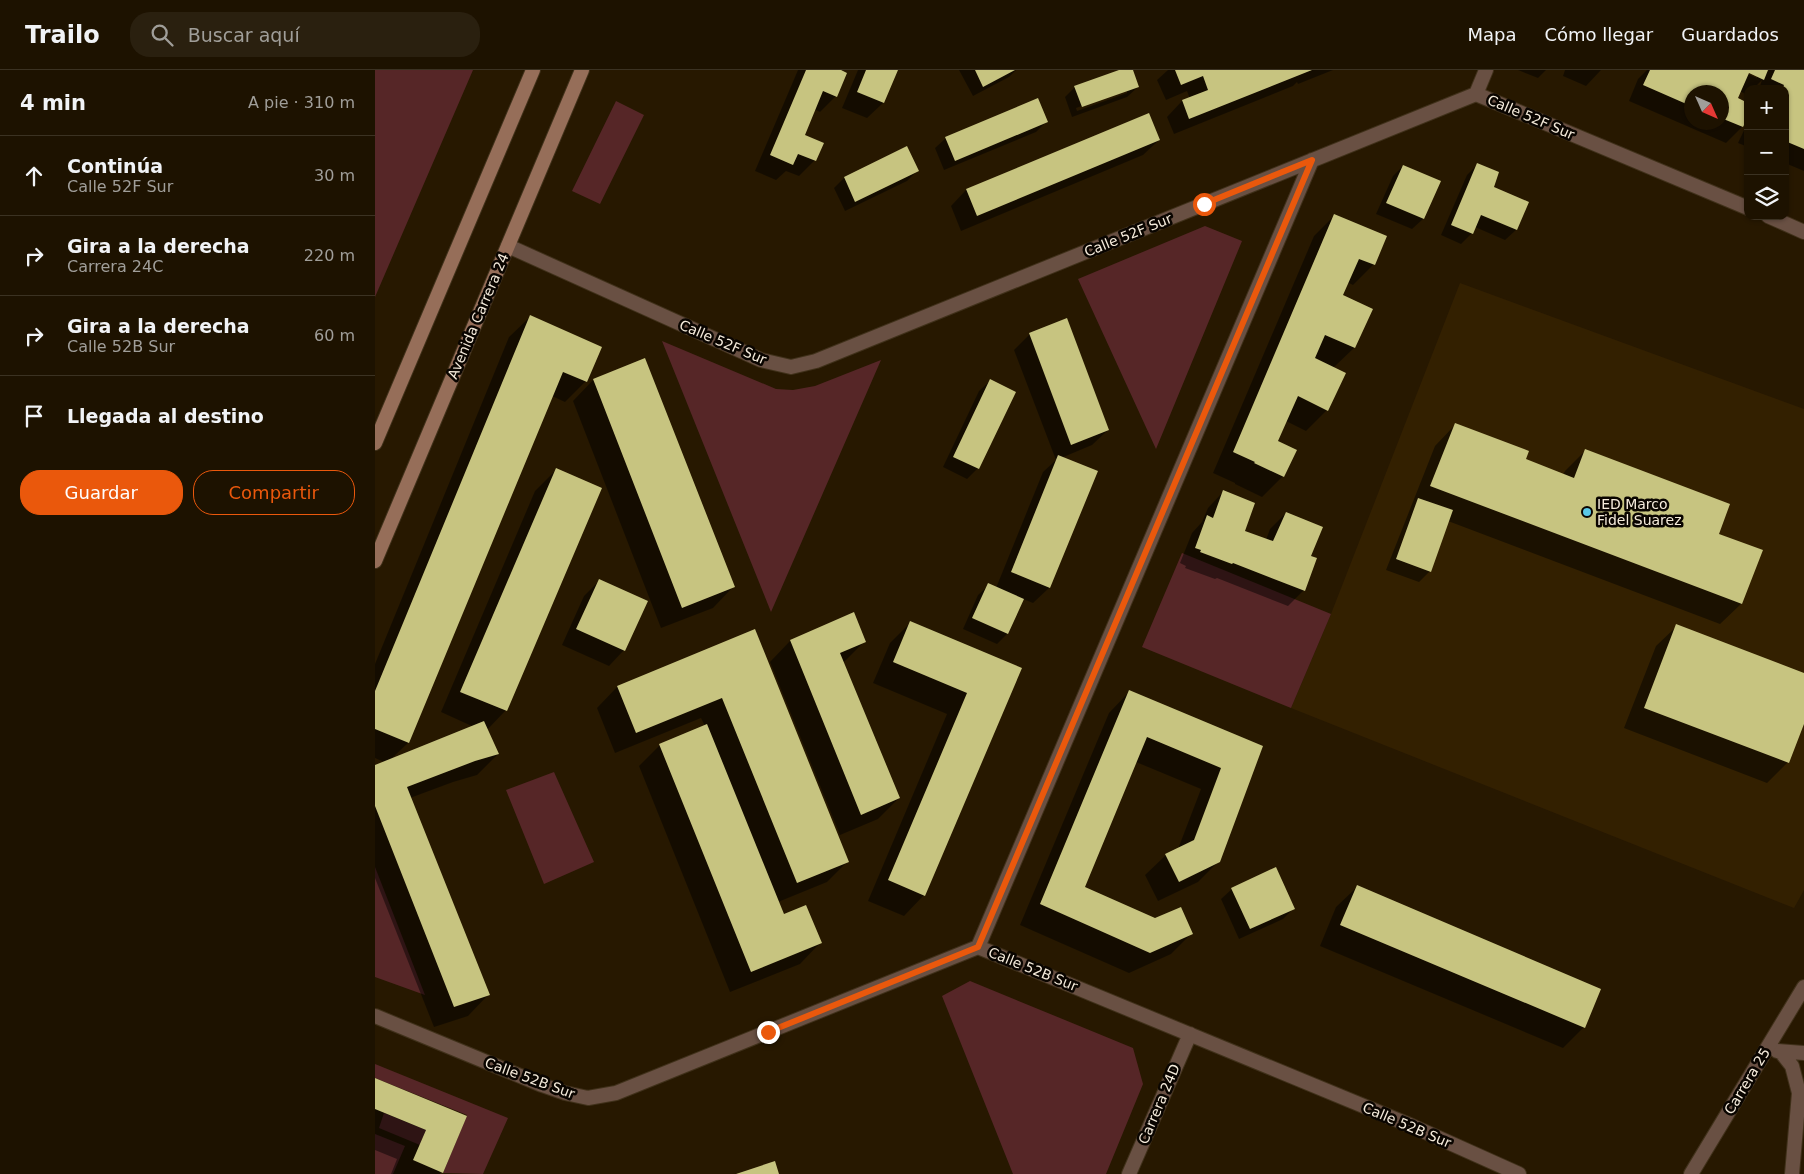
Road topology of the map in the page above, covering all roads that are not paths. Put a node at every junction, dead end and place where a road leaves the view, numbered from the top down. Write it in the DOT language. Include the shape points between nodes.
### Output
graph roads {
  1 [pos="533,70"];
  2 [pos="582,70"];
  3 [pos="1486,70"];
  4 [pos="1476,94"];
  5 [pos="1312,160"];
  6 [pos="1744,206"];
  7 [pos="1776,220"];
  8 [pos="1804,232"];
  9 [pos="508,246"];
  10 [pos="375,443"];
  11 [pos="375,561"];
  12 [pos="978,947"];
  13 [pos="1804,987"];
  14 [pos="375,1016"];
  15 [pos="1190,1034"];
  16 [pos="1765,1051"];
  17 [pos="1781,1052"];
  18 [pos="1804,1053"];
  19 [pos="1801,1087"];
  20 [pos="1129,1174"];
  21 [pos="1519,1174"];
  22 [pos="1691,1174"];
  23 [pos="1792,1174"];
  1 -- 10 [label="main road"];
  2 -- 9 [label="main road, Avenida Carrera 24"];
  3 -- 4 [label="street"];
  4 -- 5 [label="street, Calle 52F Sur"];
  4 -- 6 [label="street, Calle 52F Sur"];
  5 -- 9 [label="street, Calle 52F Sur" via="817,360 791,367 761,360"];
  5 -- 12 [label="street"];
  7 -- 8 [label="street"];
  9 -- 11 [label="main road, Avenida Carrera 24"];
  12 -- 14 [label="street, Calle 52B Sur" via="616,1094 588,1098 542,1085"];
  12 -- 15 [label="street, Calle 52B Sur"];
  13 -- 16 [label="street, Carrera 25"];
  15 -- 20 [label="street, Carrera 24D"];
  15 -- 21 [label="street, Calle 52B Sur"];
  16 -- 17 [label="street"];
  16 -- 22 [label="street, Carrera 25"];
  17 -- 18 [label="street"];
  17 -- 19 [label="street" via="1792,1066"];
  19 -- 23 [label="street"];
}
